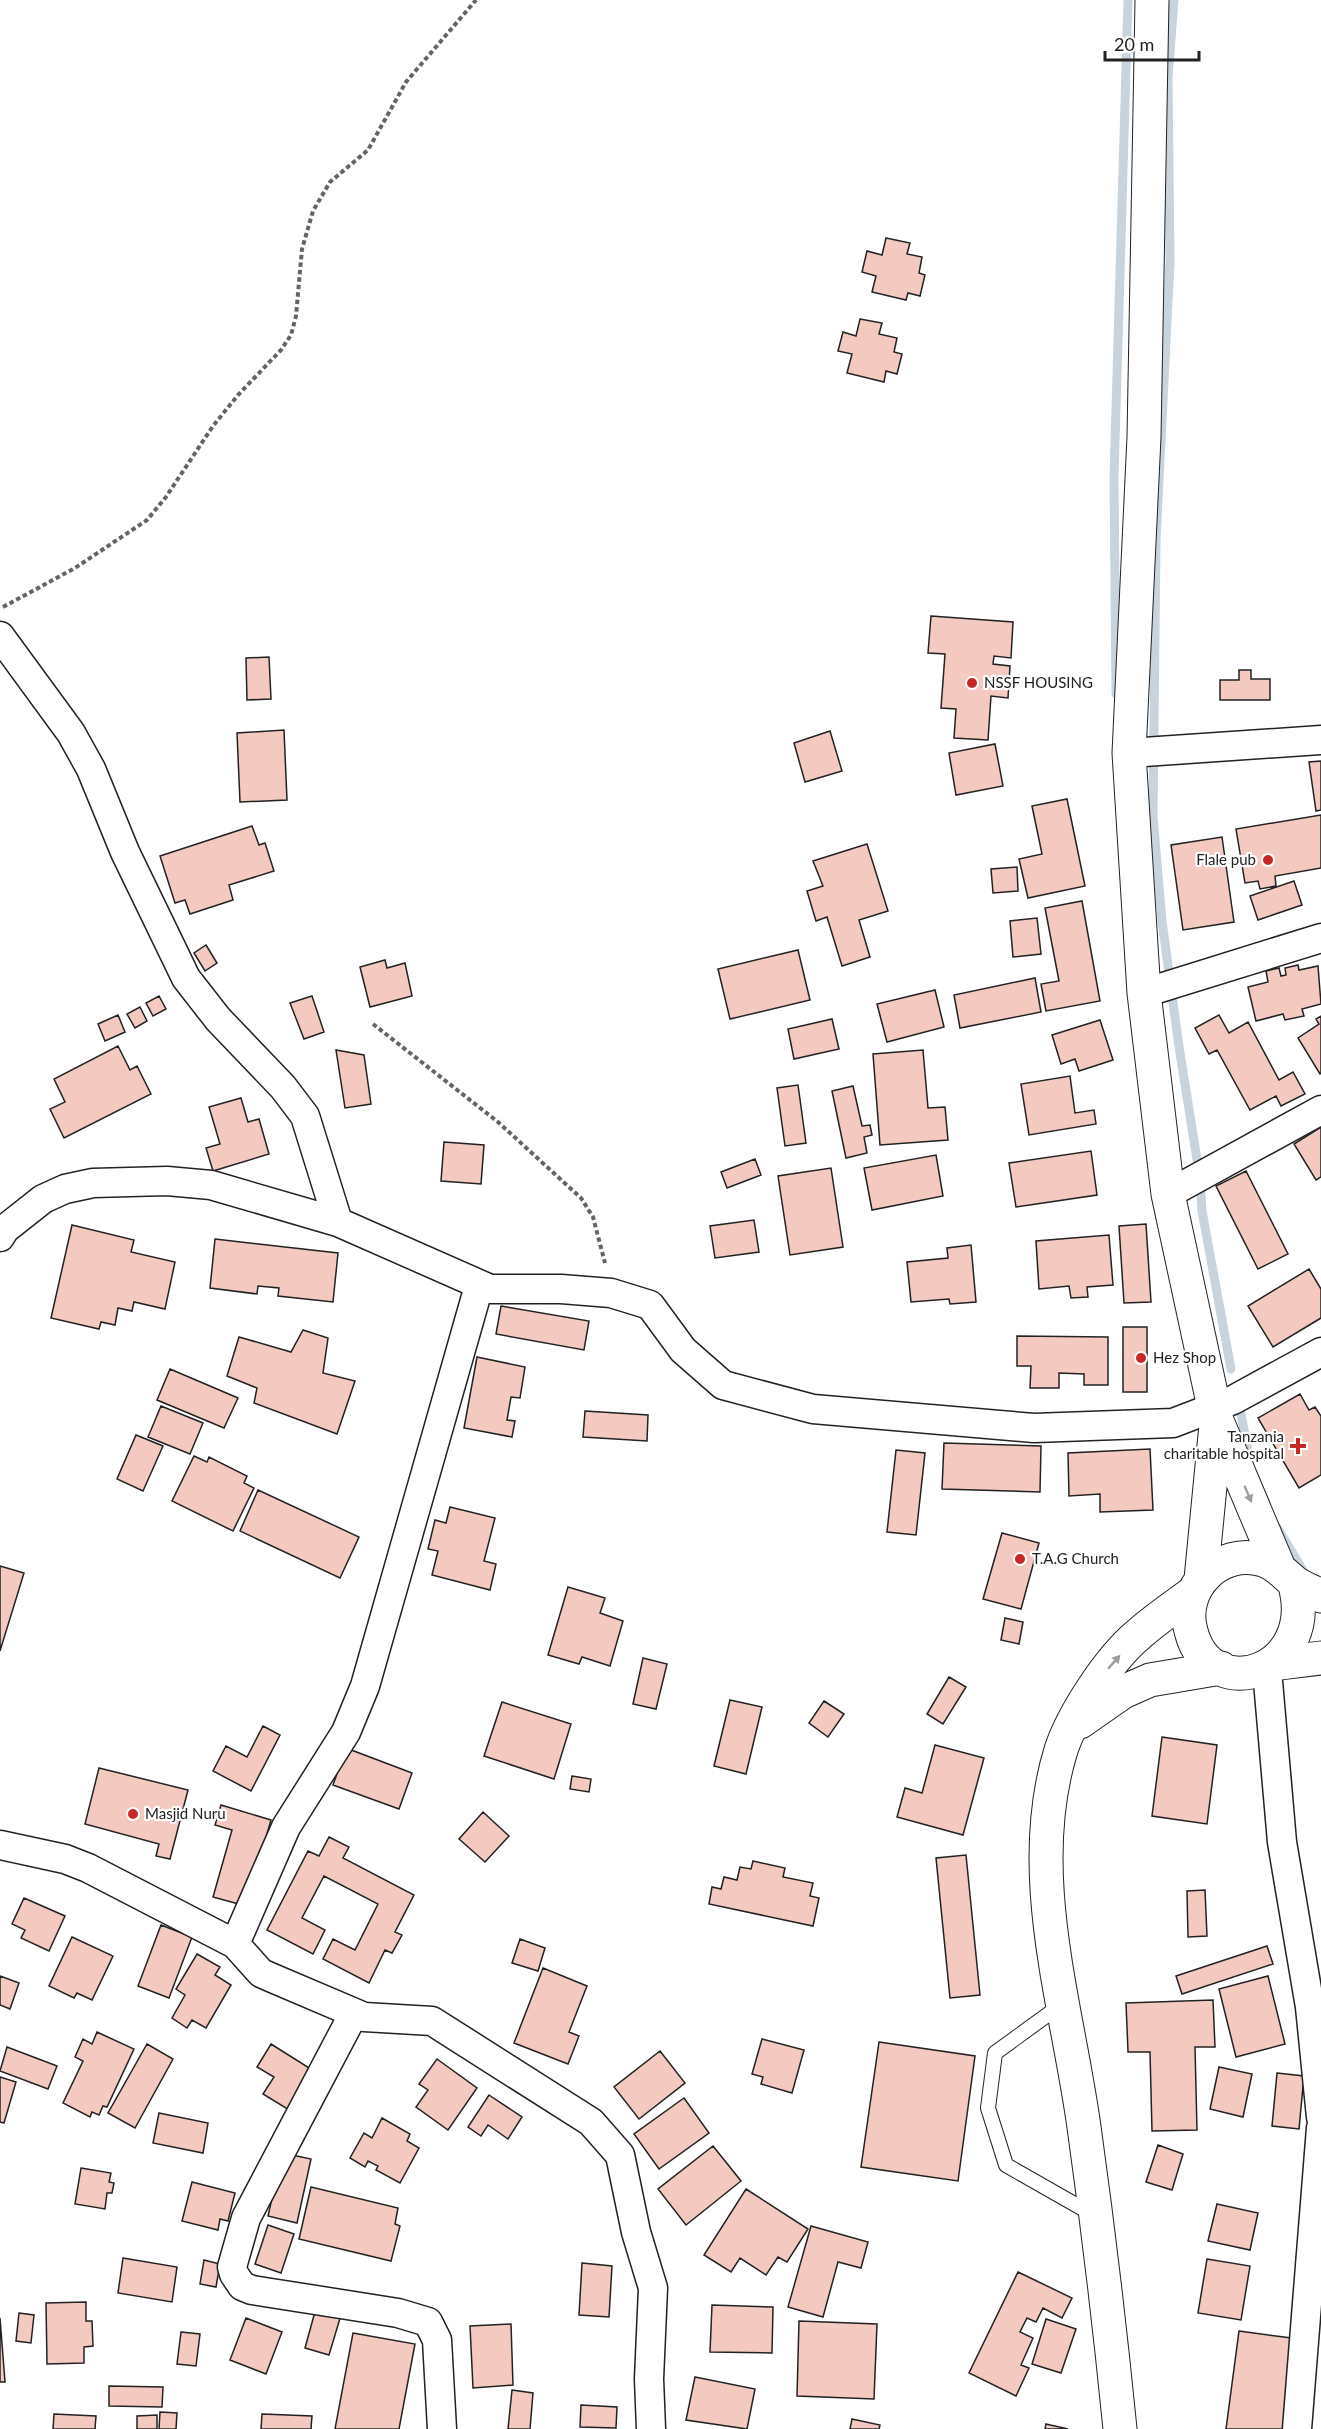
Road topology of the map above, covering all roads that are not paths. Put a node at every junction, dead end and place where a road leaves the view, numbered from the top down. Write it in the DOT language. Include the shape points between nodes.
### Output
graph roads {
  1 [pos="1152,0"];
  2 [pos="0,636"];
  3 [pos="1321,740"];
  4 [pos="1129,753"];
  5 [pos="1321,938"];
  6 [pos="1144,993"];
  7 [pos="1321,1110"];
  8 [pos="1168,1194"];
  9 [pos="338,1222"];
  10 [pos="2,1231"];
  11 [pos="479,1286"];
  12 [pos="1321,1352"];
  13 [pos="1216,1414"];
  14 [pos="1298,1582"];
  15 [pos="1197,1586"];
  16 [pos="1321,1658"];
  17 [pos="1274,1667"];
  18 [pos="1221,1668"];
  19 [pos="1071,1728"];
  20 [pos="0,1845"];
  21 [pos="235,1944"];
  22 [pos="1063,2004"];
  23 [pos="354,2013"];
  24 [pos="1321,2117"];
  25 [pos="1321,2128"];
  26 [pos="1094,2215"];
  27 [pos="1306,2422"];
  28 [pos="442,2429"];
  29 [pos="651,2429"];
  30 [pos="1120,2429"];
  1 -- 4 [label="main road" via="1144,437"];
  2 -- 9 [label="street" via="71,733 91,769 125,852 186,978 305,1116"];
  3 -- 4 [label="street"];
  4 -- 6 [label="main road"];
  5 -- 6 [label="street"];
  6 -- 8 [label="main road"];
  7 -- 8 [label="street"];
  8 -- 13 [label="main road"];
  9 -- 10 [label="street" via="211,1185 167,1181 65,1189 43,1199"];
  9 -- 11 [label="street"];
  11 -- 13 [label="street" via="611,1293 653,1307 683,1350 723,1385 813,1409 1034,1428 1173,1423"];
  11 -- 21 [label="street" via="365,1686 346,1732 286,1827"];
  12 -- 13 [label="street"];
  13 -- 14 [label="main road, one-way"];
  13 -- 15 [label="main road"];
  14 -- 15 [label="main road" via="1264,1560 1247,1557 1214,1567"];
  14 -- 17 [label="main road" via="1304,1616 1301,1634 1293,1650"];
  15 -- 18 [label="main road" via="1188,1615 1192,1636 1199,1650"];
  19 -- 15 [label="main road, one-way" via="1102,1675 1137,1635"];
  16 -- 17 [label="main road"];
  17 -- 18 [label="main road" via="1244,1674"];
  17 -- 24 [label="street" via="1282,1842 1310,2007"];
  18 -- 19 [label="main road" via="1150,1680 1123,1692"];
  19 -- 22 [label="main road" via="1049,1797 1045,1839 1051,1931"];
  20 -- 21 [label="street" via="88,1868"];
  21 -- 23 [label="street" via="261,1973"];
  22 -- 26 [label="main road"];
  22 -- 26 [label="lane" via="995,2053 988,2108 1006,2165"];
  23 -- 28 [label="street" via="246,2218 232,2267 242,2286 252,2290 398,2313 428,2322 437,2340"];
  23 -- 29 [label="street" via="373,2019 420,2018 447,2028 591,2122 620,2155 636,2232 653,2288"];
  25 -- 27 [label="street"];
  26 -- 30 [label="main road"];
}
